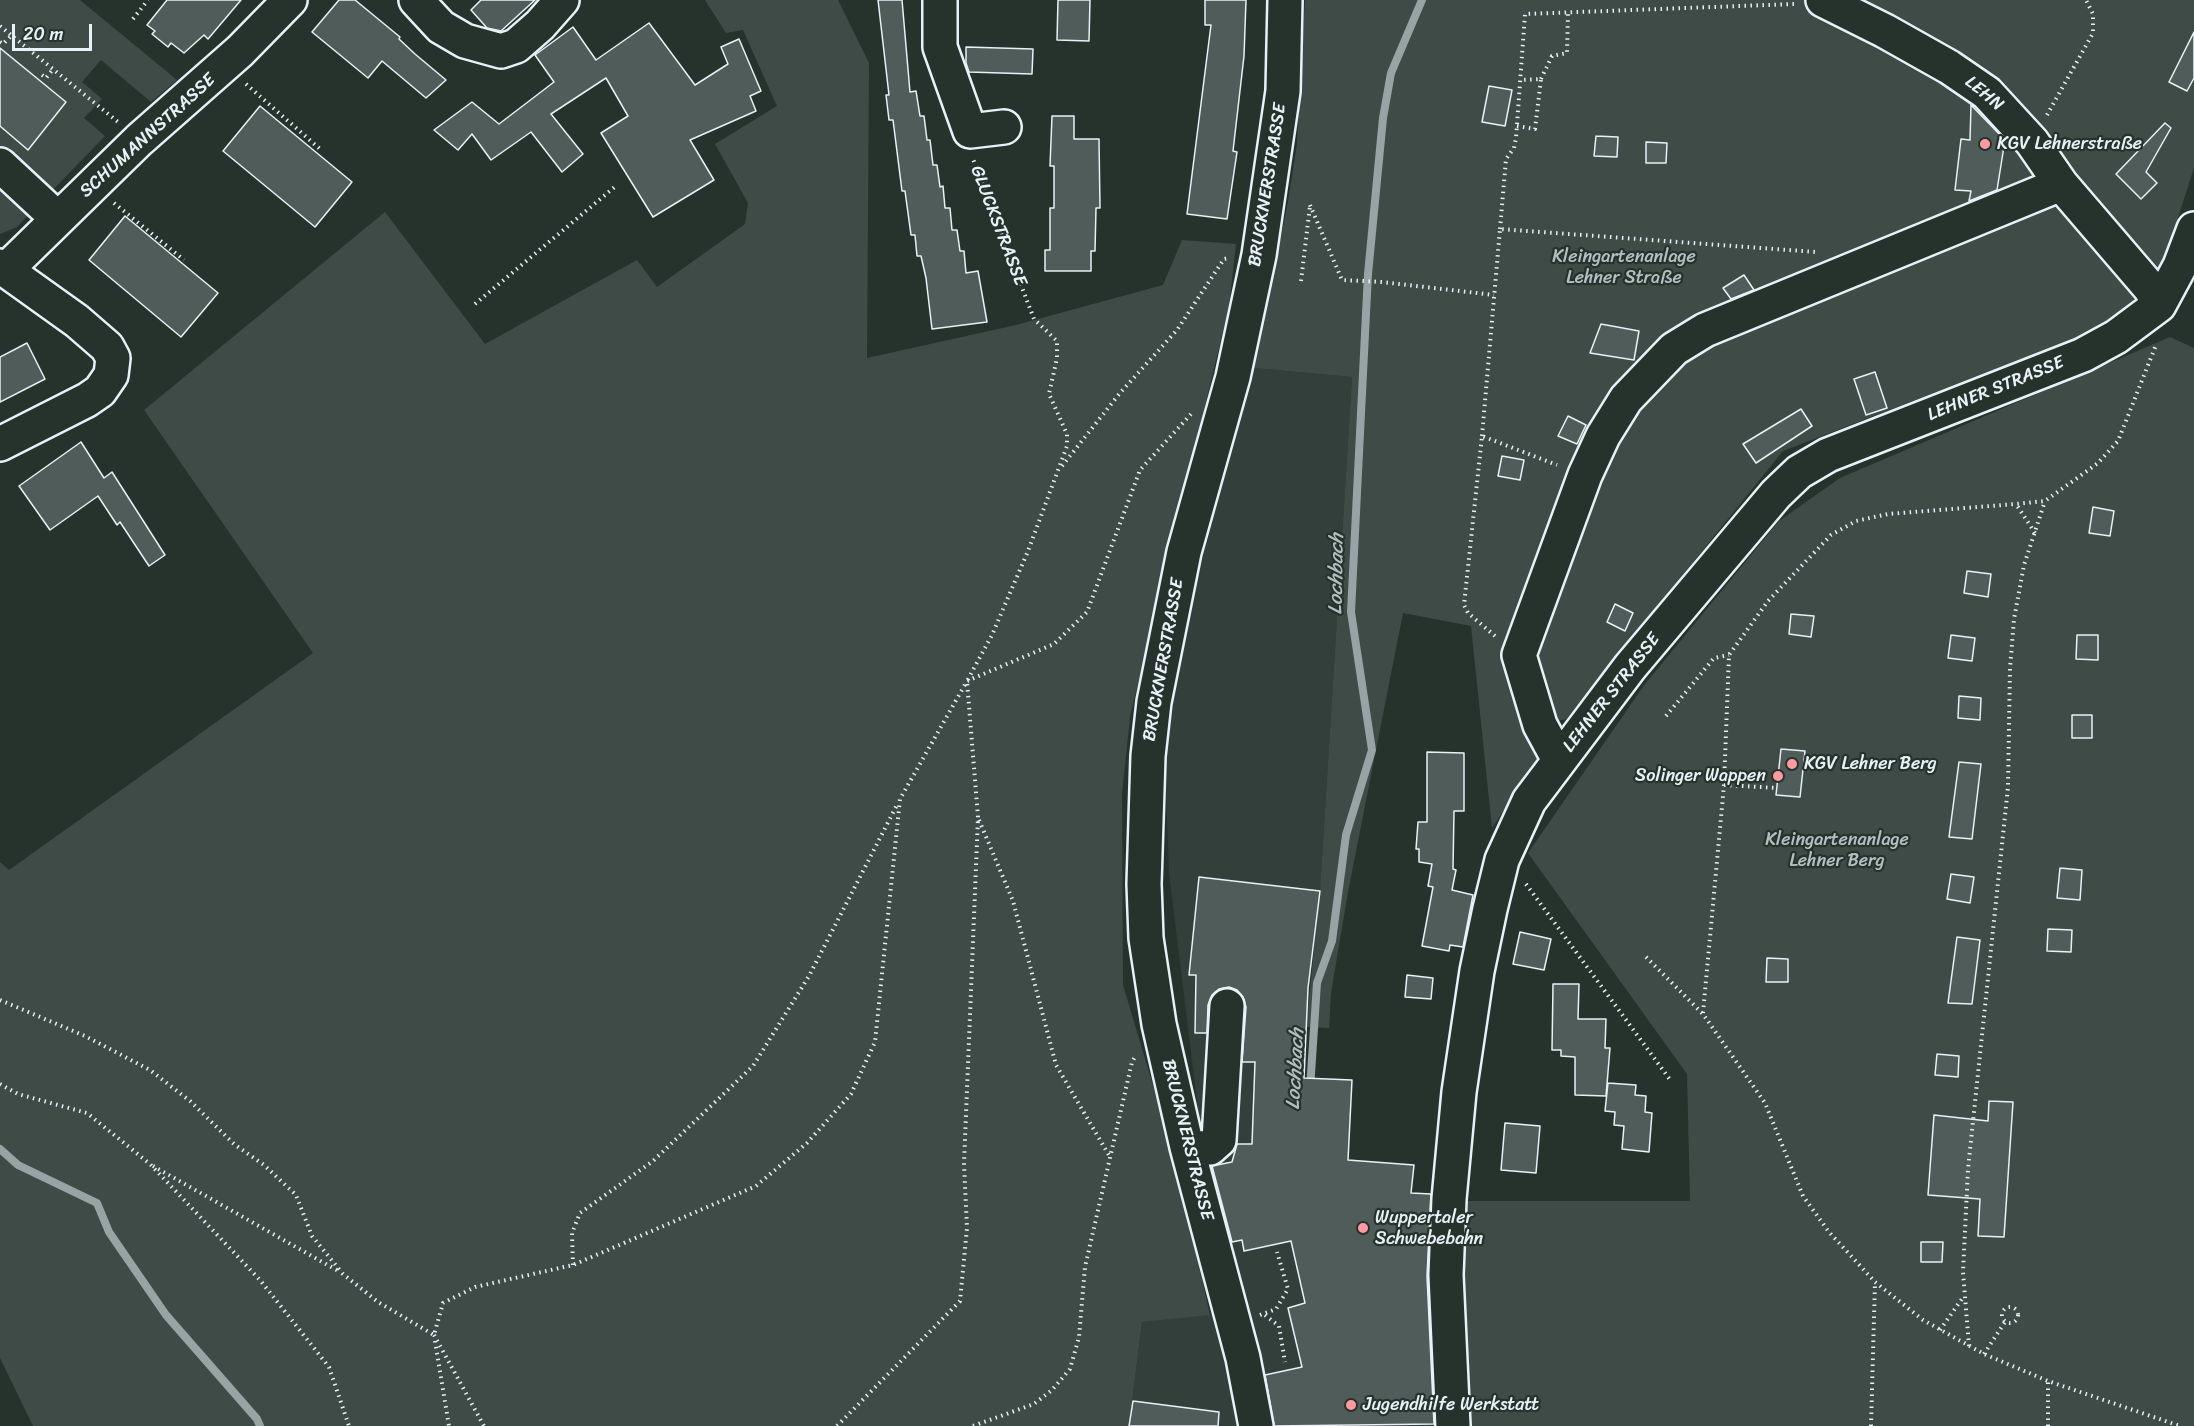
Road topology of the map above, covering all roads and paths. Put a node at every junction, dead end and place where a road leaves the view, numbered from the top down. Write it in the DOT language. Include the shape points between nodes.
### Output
graph roads {
  1 [pos="147,0"];
  2 [pos="290,0"];
  3 [pos="416,0"];
  4 [pos="562,0"];
  5 [pos="939,0"];
  6 [pos="1286,0"];
  7 [pos="2086,0"];
  8 [pos="1814,1"];
  9 [pos="1568,13"];
  10 [pos="133,19"];
  11 [pos="0,26"];
  12 [pos="12,35"];
  13 [pos="0,42"];
  14 [pos="225,66"];
  15 [pos="54,68"];
  16 [pos="42,75"];
  17 [pos="1541,79"];
  18 [pos="1521,80"];
  19 [pos="98,104"];
  20 [pos="1517,126"];
  21 [pos="1004,127"];
  22 [pos="970,131"];
  23 [pos="2032,142"];
  24 [pos="320,149"];
  25 [pos="0,165"];
  26 [pos="2061,184"];
  27 [pos="93,185"];
  28 [pos="617,185"];
  29 [pos="58,219"];
  30 [pos="1500,229"];
  31 [pos="2194,229"];
  32 [pos="1826,252"];
  33 [pos="1258,255"];
  34 [pos="184,260"];
  35 [pos="3,268"];
  36 [pos="1301,280"];
  37 [pos="1494,295"];
  38 [pos="475,304"];
  39 [pos="2159,305"];
  40 [pos="1192,412"];
  41 [pos="1482,436"];
  42 [pos="0,444"];
  43 [pos="1060,469"];
  44 [pos="1585,475"];
  45 [pos="2045,501"];
  46 [pos="2016,504"];
  47 [pos="2035,533"];
  48 [pos="1519,655"];
  49 [pos="1729,655"];
  50 [pos="967,681"];
  51 [pos="1666,716"];
  52 [pos="1559,760"];
  53 [pos="1724,785"];
  54 [pos="1777,788"];
  55 [pos="900,800"];
  56 [pos="978,816"];
  57 [pos="1523,880"];
  58 [pos="1646,957"];
  59 [pos="0,1000"];
  60 [pos="1227,1006"];
  61 [pos="1702,1014"];
  62 [pos="1137,1052"];
  63 [pos="1671,1081"];
  64 [pos="0,1084"];
  65 [pos="1187,1147"];
  66 [pos="1111,1157"];
  67 [pos="150,1164"];
  68 [pos="1277,1252"];
  69 [pos="573,1265"];
  70 [pos="343,1274"];
  71 [pos="1875,1282"];
  72 [pos="1964,1295"];
  73 [pos="2005,1322"];
  74 [pos="1940,1330"];
  75 [pos="434,1335"];
  76 [pos="1969,1346"];
  77 [pos="1984,1354"];
  78 [pos="1285,1362"];
  79 [pos="2048,1381"];
  80 [pos="349,1426"];
  81 [pos="449,1426"];
  82 [pos="484,1426"];
  83 [pos="837,1426"];
  84 [pos="973,1426"];
  85 [pos="1256,1426"];
  86 [pos="1453,1426"];
  87 [pos="1871,1426"];
  88 [pos="2048,1426"];
  89 [pos="2180,1426"];
  1 -- 10 [label="path"];
  2 -- 14 [label="street, SCHUMANNSTRASSE"];
  3 -- 4 [label="street" via="441,27 465,41 501,51 516,46"];
  5 -- 22 [label="street" via="940,47"];
  6 -- 33 [label="street, BRUCKNERSTRASSE" via="1283,91"];
  7 -- 23 [label="path" via="2093,14 2093,33"];
  8 -- 9 [label="path"];
  8 -- 23 [label="street, LEHN" via="1885,31 1968,80 1987,93"];
  9 -- 17 [label="path" via="1567,53 1552,56"];
  9 -- 18 [label="path" via="1525,14"];
  11 -- 12 [label="path"];
  12 -- 13 [label="path" via="3,45"];
  12 -- 15 [label="path"];
  14 -- 24 [label="path"];
  14 -- 27 [label="street, SCHUMANNSTRASSE"];
  15 -- 16 [label="path" via="46,78"];
  15 -- 19 [label="path"];
  17 -- 18 [label="path"];
  17 -- 20 [label="path" via="1535,129"];
  18 -- 20 [label="path"];
  20 -- 30 [label="path" via="1514,148 1506,159"];
  21 -- 22 [label="street"];
  22 -- 43 [label="path, GLUCKSTRASSE" via="974,166 1034,319 1057,341 1058,358 1049,394 1067,434"];
  23 -- 26 [label="street, LEHN"];
  25 -- 29 [label="street"];
  26 -- 39 [label="street, LEHN" via="2151,290"];
  26 -- 44 [label="street" via="1705,330 1674,349 1626,399"];
  27 -- 29 [label="street, SCHUMANNSTRASSE"];
  27 -- 34 [label="path"];
  28 -- 38 [label="path"];
  29 -- 35 [label="street, SCHUMANNSTRASSE"];
  30 -- 32 [label="path"];
  30 -- 37 [label="path"];
  31 -- 39 [label="street, LEHNER STRASSE" via="2181,266"];
  33 -- 43 [label="path" via="1224,259 1177,330 1120,393"];
  33 -- 65 [label="street, BRUCKNERSTRASSE" via="1233,377 1184,552 1154,702 1148,756 1146,938 1159,1024"];
  35 -- 42 [label="street" via="77,321 107,347 113,358 111,375 100,391"];
  36 -- 37 [label="path" via="1310,205 1339,276 1349,281"];
  37 -- 41 [label="path"];
  39 -- 45 [label="path" via="2156,344 2118,441 2098,463"];
  39 -- 52 [label="street, LEHNER STRASSE" via="2116,337 2083,355 1828,455 1799,472 1630,667"];
  40 -- 50 [label="path" via="1140,470 1087,612 1054,644"];
  41 -- 44 [label="path"];
  41 -- 48 [label="path" via="1464,605 1468,613"];
  43 -- 50 [label="path" via="992,635"];
  44 -- 48 [label="street"];
  45 -- 46 [label="path"];
  45 -- 47 [label="path"];
  46 -- 47 [label="path"];
  46 -- 49 [label="path" via="1888,514 1856,521 1832,536 1768,601"];
  47 -- 72 [label="path" via="2024,565 2014,619 2008,787 1968,1169"];
  48 -- 52 [label="street" via="1540,726"];
  49 -- 51 [label="path" via="1714,658"];
  49 -- 53 [label="path"];
  50 -- 55 [label="path"];
  50 -- 56 [label="path"];
  52 -- 86 [label="street, LEHNER STRASSE" via="1529,801 1502,860 1477,971 1459,1092 1449,1199 1446,1275"];
  53 -- 54 [label="path"];
  53 -- 61 [label="path"];
  55 -- 69 [label="path" via="809,976 753,1066 653,1161 580,1213 572,1233"];
  55 -- 69 [label="path" via="875,1042 851,1094 807,1143 756,1186"];
  56 -- 66 [label="path" via="1013,901 1056,1065"];
  56 -- 83 [label="path" via="964,1164 967,1228 960,1301"];
  57 -- 63 [label="path"];
  58 -- 61 [label="path"];
  59 -- 70 [label="path" via="85,1036 150,1070 190,1101 296,1195 312,1236"];
  60 -- 65 [label="street" via="1219,1140 1210,1148"];
  61 -- 71 [label="path" via="1765,1103 1803,1196 1828,1232"];
  62 -- 66 [label="path"];
  64 -- 67 [label="path" via="18,1094 87,1113"];
  65 -- 85 [label="street, BRUCKNERSTRASSE" via="1243,1358"];
  66 -- 84 [label="path" via="1085,1267 1079,1337 1070,1369 1034,1404"];
  67 -- 70 [label="path"];
  67 -- 80 [label="path" via="260,1281 329,1367"];
  68 -- 78 [label="path" via="1288,1289 1276,1309 1265,1315 1279,1326"];
  69 -- 75 [label="path" via="475,1287 443,1303"];
  70 -- 75 [label="path" via="378,1302"];
  71 -- 74 [label="path"];
  71 -- 87 [label="path"];
  72 -- 74 [label="path"];
  72 -- 76 [label="path"];
  73 -- 73 [label="path" via="2001,1316 2004,1309 2014,1308 2017,1319"];
  73 -- 77 [label="path"];
  74 -- 76 [label="path"];
  75 -- 81 [label="path"];
  75 -- 82 [label="path"];
  76 -- 77 [label="path"];
  77 -- 79 [label="path"];
  79 -- 88 [label="path"];
  79 -- 89 [label="path"];
}
